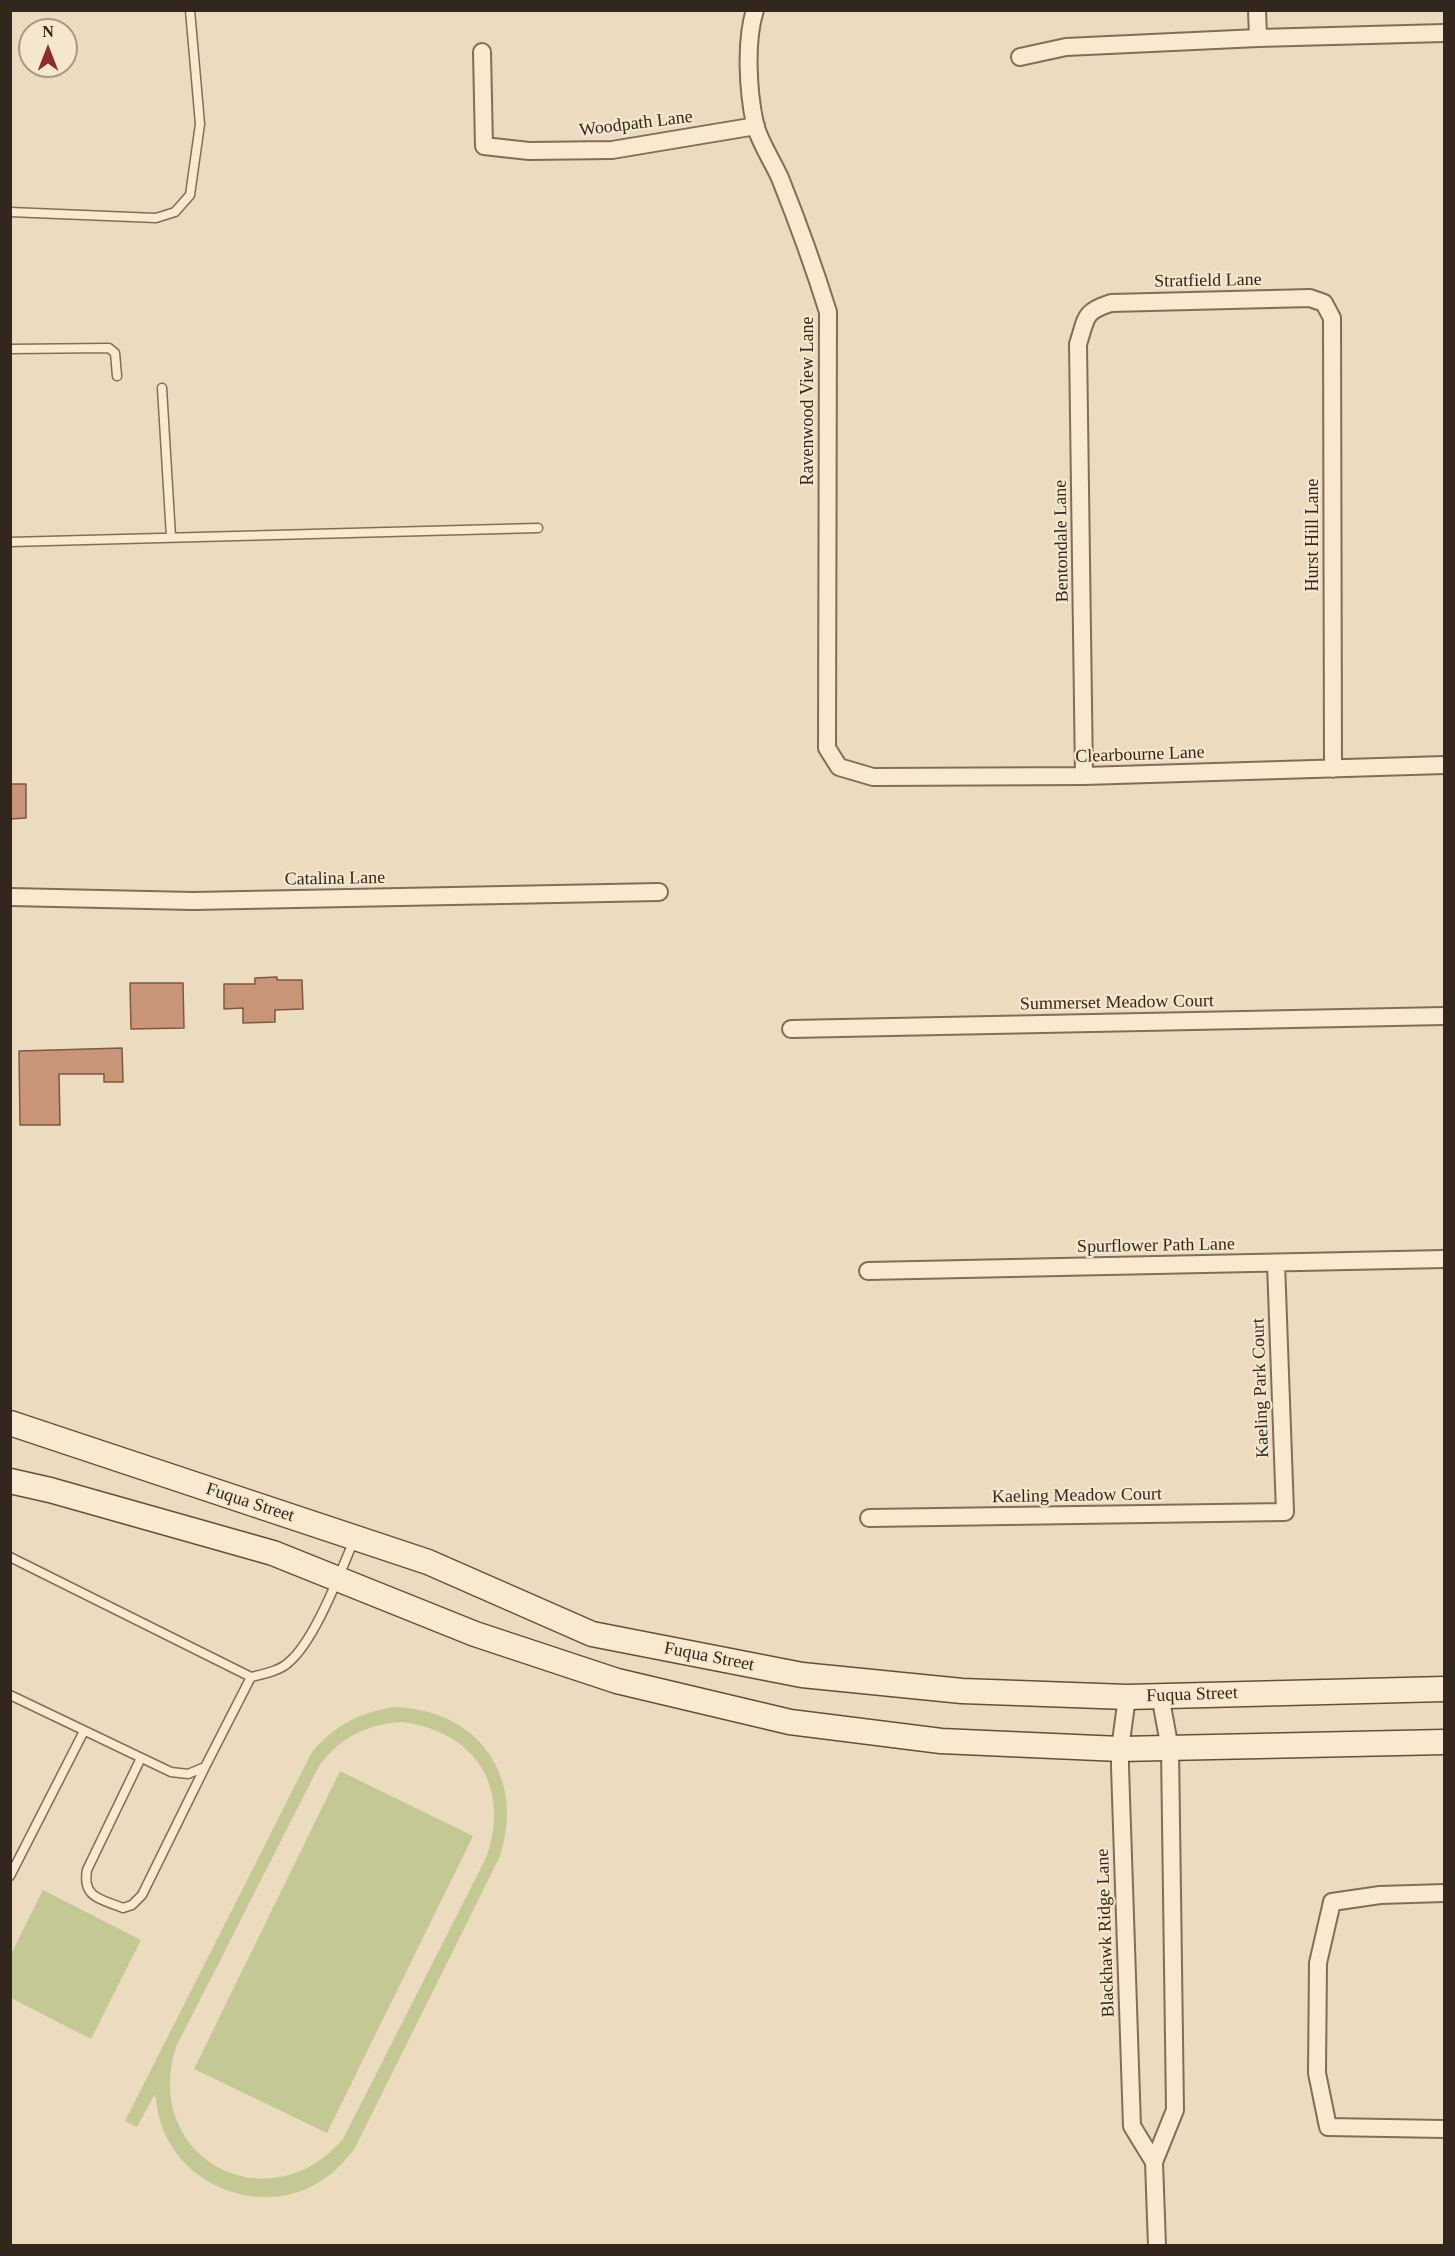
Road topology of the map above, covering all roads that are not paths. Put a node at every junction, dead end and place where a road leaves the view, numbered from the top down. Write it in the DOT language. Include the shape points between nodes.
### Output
graph roads {
  1 [pos="190,10"];
  2 [pos="755,10"];
  3 [pos="1257,10"];
  4 [pos="1444,33"];
  5 [pos="1258,38"];
  6 [pos="482,52"];
  7 [pos="1020,57"];
  8 [pos="756,126"];
  9 [pos="10,212"];
  10 [pos="1324,303"];
  11 [pos="1092,309"];
  12 [pos="10,349"];
  13 [pos="117,376"];
  14 [pos="162,388"];
  15 [pos="538,528"];
  16 [pos="171,537"];
  17 [pos="10,542"];
  18 [pos="1444,765"];
  19 [pos="839,767"];
  20 [pos="1333,769"];
  21 [pos="1084,776"];
  22 [pos="659,892"];
  23 [pos="10,897"];
  24 [pos="1444,1016"];
  25 [pos="791,1029"];
  26 [pos="1444,1259"];
  27 [pos="1276,1263"];
  28 [pos="868,1270"];
  29 [pos="10,1423"];
  30 [pos="10,1481"];
  31 [pos="1285,1512"];
  32 [pos="869,1518"];
  33 [pos="355,1538"];
  34 [pos="10,1557"];
  35 [pos="337,1578"];
  36 [pos="251,1677"];
  37 [pos="1444,1689"];
  38 [pos="10,1695"];
  39 [pos="1160,1695"];
  40 [pos="1127,1696"];
  41 [pos="84,1731"];
  42 [pos="1444,1742"];
  43 [pos="1120,1749"];
  44 [pos="1170,1749"];
  45 [pos="141,1758"];
  46 [pos="205,1767"];
  47 [pos="10,1876"];
  48 [pos="1444,1893"];
  49 [pos="1444,2129"];
  50 [pos="1154,2162"];
  51 [pos="1157,2246"];
  1 -- 9 [label="lane" via="200,124 190,195 175,212 156,218"];
  2 -- 8 [label="street, Ravenwood View Lane" via="749,69"];
  3 -- 5 [label="street"];
  4 -- 5 [label="street"];
  5 -- 7 [label="street" via="1066,47"];
  6 -- 8 [label="street, Woodpath Lane" via="484,146 529,152 612,150"];
  8 -- 19 [label="street, Ravenwood View Lane" via="807,247 828,312 827,748"];
  10 -- 11 [label="street, Stratfield Lane" via="1310,298 1111,303"];
  10 -- 20 [label="street, Hurst Hill Lane" via="1332,318"];
  11 -- 21 [label="street, Bentondale Lane" via="1078,344"];
  12 -- 13 [label="lane" via="109,348 115,353"];
  14 -- 16 [label="lane"];
  15 -- 16 [label="lane"];
  16 -- 17 [label="lane"];
  18 -- 20 [label="street, Clearbourne Lane"];
  19 -- 21 [label="street, Clearbourne Lane" via="873,777"];
  20 -- 21 [label="street, Clearbourne Lane"];
  22 -- 23 [label="street, Catalina Lane" via="193,901"];
  24 -- 25 [label="street, Summerset Meadow Court"];
  26 -- 27 [label="street, Spurflower Path Lane"];
  27 -- 28 [label="street, Spurflower Path Lane"];
  27 -- 31 [label="street, Kaeling Park Court"];
  29 -- 33 [label="main road, Fuqua Street"];
  30 -- 35 [label="main road" via="273,1553"];
  31 -- 32 [label="street, Kaeling Meadow Court"];
  33 -- 35 [label="lane"];
  33 -- 40 [label="main road, Fuqua Street" via="428,1562 592,1634 802,1675 962,1691"];
  34 -- 36 [label="lane"];
  35 -- 36 [label="lane" via="304,1647 288,1664"];
  35 -- 43 [label="main road" via="475,1634 616,1681 790,1722 941,1741"];
  36 -- 46 [label="lane"];
  37 -- 39 [label="main road, Fuqua Street"];
  38 -- 41 [label="lane"];
  39 -- 40 [label="main road, Fuqua Street"];
  39 -- 44 [label="street, Blackhawk Ridge Lane"];
  40 -- 43 [label="street, Blackhawk Ridge Lane"];
  41 -- 45 [label="lane"];
  41 -- 47 [label="lane"];
  42 -- 44 [label="main road"];
  43 -- 44 [label="main road"];
  43 -- 50 [label="street, Blackhawk Ridge Lane" via="1132,2126"];
  44 -- 50 [label="street, Blackhawk Ridge Lane" via="1175,2110"];
  45 -- 46 [label="lane" via="171,1772 188,1774"];
  45 -- 46 [label="lane" via="87,1870 85,1883 91,1894 123,1908 142,1895"];
  48 -- 49 [label="street" via="1380,1895 1332,1902 1318,1963 1317,2073 1328,2127"];
  50 -- 51 [label="street, Blackhawk Ridge Lane"];
}
